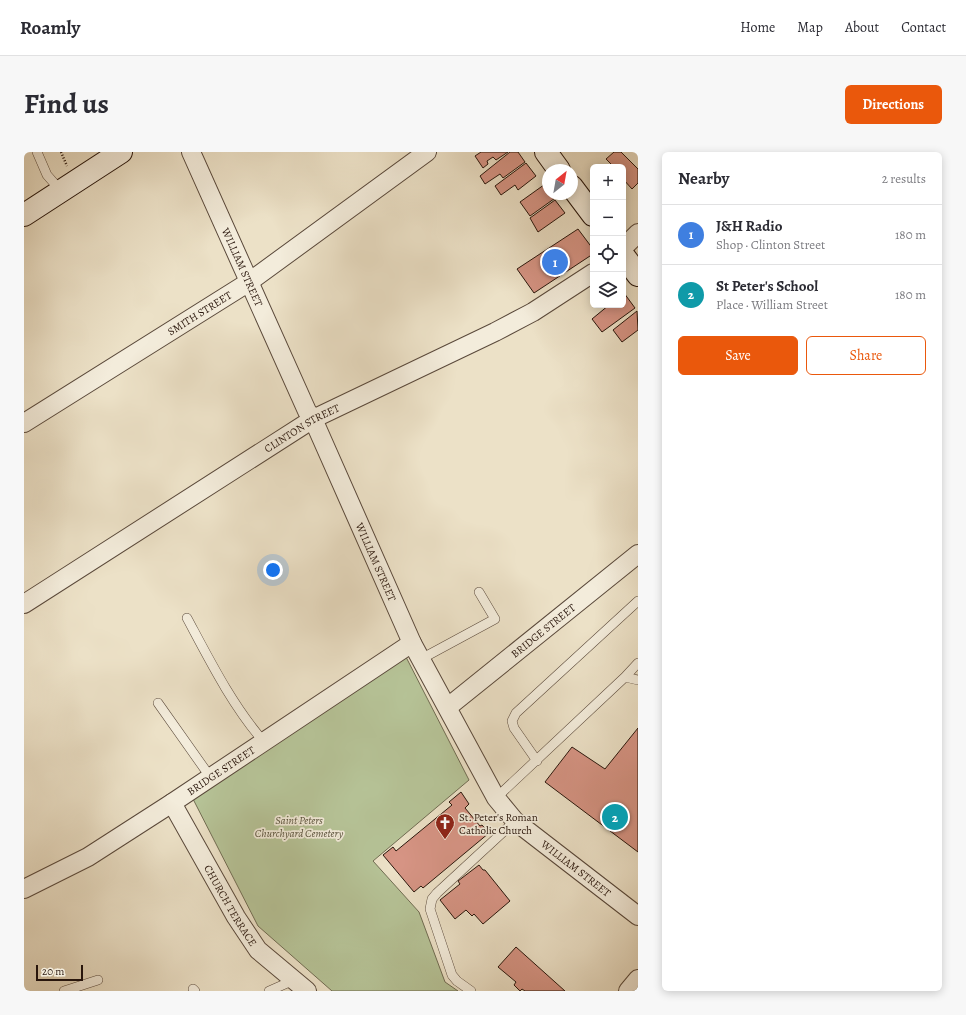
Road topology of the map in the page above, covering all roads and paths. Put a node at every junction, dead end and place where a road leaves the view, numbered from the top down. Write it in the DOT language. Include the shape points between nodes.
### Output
graph roads {
  1 [pos="37,152"];
  2 [pos="61,152"];
  3 [pos="121,152"];
  4 [pos="191,152"];
  5 [pos="426,152"];
  6 [pos="546,152"];
  7 [pos="555,164"];
  8 [pos="68,167"];
  9 [pos="61,192"];
  10 [pos="578,195"];
  11 [pos="590,211"];
  12 [pos="24,215"];
  13 [pos="638,233"];
  14 [pos="626,245"];
  15 [pos="626,259"];
  16 [pos="590,275"];
  17 [pos="638,275"];
  18 [pos="249,282"];
  19 [pos="313,419"];
  20 [pos="24,423"];
  21 [pos="638,554"];
  22 [pos="478,592"];
  23 [pos="638,600"];
  24 [pos="24,604"];
  25 [pos="187,618"];
  26 [pos="412,643"];
  27 [pos="421,659"];
  28 [pos="638,663"];
  29 [pos="625,676"];
  30 [pos="638,680"];
  31 [pos="158,703"];
  32 [pos="448,707"];
  33 [pos="264,742"];
  34 [pos="537,761"];
  35 [pos="211,778"];
  36 [pos="496,798"];
  37 [pos="172,803"];
  38 [pos="515,821"];
  39 [pos="24,889"];
  40 [pos="638,916"];
  41 [pos="638,979"];
  42 [pos="98,980"];
  43 [pos="301,985"];
  44 [pos="64,991"];
  45 [pos="269,991"];
  46 [pos="471,991"];
  47 [pos="628,991"];
  1 -- 9 [label="lane" via="47,175"];
  2 -- 8 [label="path"];
  3 -- 9 [label="main road"];
  4 -- 18 [label="street, WILLIAM STREET"];
  5 -- 18 [label="street, SMITH STREET"];
  6 -- 7 [label="main road"];
  9 -- 12 [label="main road"];
  10 -- 11 [label="main road"];
  13 -- 14 [label="street"];
  15 -- 17 [label="main road"];
  16 -- 19 [label="street, CLINTON STREET" via="533,312 495,332"];
  18 -- 19 [label="street, WILLIAM STREET" via="307,411"];
  18 -- 20 [label="street, SMITH STREET"];
  19 -- 24 [label="street, CLINTON STREET"];
  19 -- 26 [label="street, WILLIAM STREET"];
  21 -- 32 [label="street, BRIDGE STREET"];
  22 -- 27 [label="lane" via="495,619"];
  23 -- 34 [label="lane" via="516,713 512,721 514,728"];
  25 -- 33 [label="lane" via="225,687 249,725"];
  26 -- 27 [label="street, WILLIAM STREET"];
  26 -- 33 [label="street, BRIDGE STREET"];
  27 -- 32 [label="street, WILLIAM STREET"];
  28 -- 29 [label="lane"];
  29 -- 30 [label="lane"];
  29 -- 34 [label="lane"];
  31 -- 35 [label="lane"];
  32 -- 36 [label="street, WILLIAM STREET"];
  33 -- 35 [label="street, BRIDGE STREET"];
  34 -- 36 [label="lane"];
  35 -- 37 [label="street, BRIDGE STREET"];
  36 -- 38 [label="street, WILLIAM STREET"];
  37 -- 39 [label="street, BRIDGE STREET" via="88,857"];
  37 -- 43 [label="street, CHURCH TERRACE" via="236,917 258,950"];
  38 -- 40 [label="street, WILLIAM STREET"];
  38 -- 46 [label="lane" via="437,893 430,904 450,969 457,981"];
  41 -- 47 [label="street"];
  42 -- 44 [label="lane"];
  43 -- 45 [label="lane"];
}
